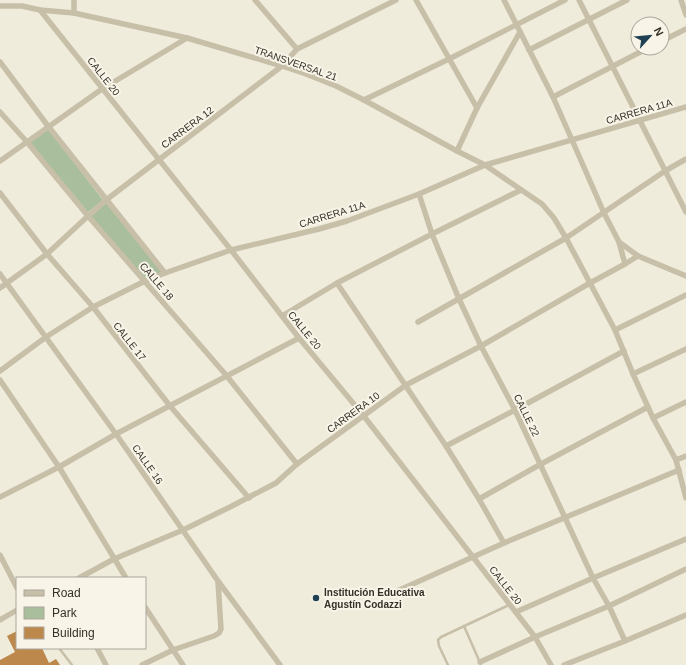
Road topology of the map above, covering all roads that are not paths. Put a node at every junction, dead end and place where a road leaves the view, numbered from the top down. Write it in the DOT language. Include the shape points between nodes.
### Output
graph roads {
  1 [pos="18,0"];
  2 [pos="74,0"];
  3 [pos="255,0"];
  4 [pos="396,0"];
  5 [pos="416,0"];
  6 [pos="504,0"];
  7 [pos="565,0"];
  8 [pos="579,0"];
  9 [pos="627,0"];
  10 [pos="680,0"];
  11 [pos="0,6"];
  12 [pos="22,6"];
  13 [pos="40,10"];
  14 [pos="74,13"];
  15 [pos="686,15"];
  16 [pos="588,19"];
  17 [pos="516,24"];
  18 [pos="686,29"];
  19 [pos="520,32"];
  20 [pos="670,37"];
  21 [pos="187,38"];
  22 [pos="297,49"];
  23 [pos="529,50"];
  24 [pos="632,56"];
  25 [pos="449,59"];
  26 [pos="0,62"];
  27 [pos="282,66"];
  28 [pos="612,66"];
  29 [pos="102,89"];
  30 [pos="553,97"];
  31 [pos="364,100"];
  32 [pos="686,107"];
  33 [pos="477,108"];
  34 [pos="0,112"];
  35 [pos="639,120"];
  36 [pos="48,126"];
  37 [pos="572,140"];
  38 [pos="27,142"];
  39 [pos="457,151"];
  40 [pos="686,159"];
  41 [pos="159,160"];
  42 [pos="0,161"];
  43 [pos="485,165"];
  44 [pos="665,171"];
  45 [pos="521,190"];
  46 [pos="0,193"];
  47 [pos="419,194"];
  48 [pos="106,200"];
  49 [pos="686,212"];
  50 [pos="604,213"];
  51 [pos="88,216"];
  52 [pos="432,234"];
  53 [pos="566,238"];
  54 [pos="619,242"];
  55 [pos="231,250"];
  56 [pos="47,254"];
  57 [pos="638,256"];
  58 [pos="625,264"];
  59 [pos="165,273"];
  60 [pos="0,274"];
  61 [pos="686,276"];
  62 [pos="145,281"];
  63 [pos="6,283"];
  64 [pos="337,283"];
  65 [pos="590,283"];
  66 [pos="0,288"];
  67 [pos="686,295"];
  68 [pos="459,299"];
  69 [pos="92,308"];
  70 [pos="282,316"];
  71 [pos="418,322"];
  72 [pos="615,330"];
  73 [pos="46,337"];
  74 [pos="299,338"];
  75 [pos="481,346"];
  76 [pos="686,349"];
  77 [pos="624,351"];
  78 [pos="0,371"];
  79 [pos="633,374"];
  80 [pos="226,375"];
  81 [pos="0,380"];
  82 [pos="406,385"];
  83 [pos="686,402"];
  84 [pos="170,406"];
  85 [pos="648,407"];
  86 [pos="515,410"];
  87 [pos="364,415"];
  88 [pos="653,418"];
  89 [pos="116,434"];
  90 [pos="446,446"];
  91 [pos="686,456"];
  92 [pos="676,460"];
  93 [pos="297,464"];
  94 [pos="541,464"];
  95 [pos="58,468"];
  96 [pos="679,470"];
  97 [pos="0,497"];
  98 [pos="248,498"];
  99 [pos="686,498"];
  100 [pos="479,500"];
  101 [pos="565,517"];
  102 [pos="183,530"];
  103 [pos="686,539"];
  104 [pos="504,543"];
  105 [pos="0,556"];
  106 [pos="473,557"];
  107 [pos="114,559"];
  108 [pos="686,569"];
  109 [pos="81,577"];
  110 [pos="125,577"];
  111 [pos="593,578"];
  112 [pos="218,581"];
  113 [pos="16,586"];
  114 [pos="395,592"];
  115 [pos="510,605"];
  116 [pos="609,606"];
  117 [pos="146,609"];
  118 [pos="16,611"];
  119 [pos="516,612"];
  120 [pos="686,615"];
  121 [pos="0,620"];
  122 [pos="464,626"];
  123 [pos="535,636"];
  124 [pos="625,641"];
  125 [pos="60,649"];
  126 [pos="98,649"];
  127 [pos="173,650"];
  128 [pos="481,664"];
  129 [pos="72,665"];
  130 [pos="106,665"];
  131 [pos="142,665"];
  132 [pos="183,665"];
  133 [pos="280,665"];
  134 [pos="448,665"];
  135 [pos="551,665"];
  136 [pos="564,665"];
  1 -- 12 [label="street"];
  2 -- 14 [label="street"];
  3 -- 22 [label="street"];
  4 -- 22 [label="street, CARRERA 12"];
  5 -- 25 [label="street"];
  6 -- 17 [label="street"];
  7 -- 17 [label="street"];
  8 -- 16 [label="street"];
  9 -- 16 [label="street"];
  10 -- 15 [label="street"];
  11 -- 12 [label="street, TRANSVERSAL 21"];
  12 -- 13 [label="street, TRANSVERSAL 21"];
  13 -- 14 [label="street, TRANSVERSAL 21"];
  13 -- 29 [label="street, CALLE 20"];
  14 -- 21 [label="street, TRANSVERSAL 21"];
  16 -- 23 [label="street"];
  16 -- 28 [label="street"];
  17 -- 19 [label="street"];
  17 -- 25 [label="street"];
  18 -- 20 [label="street"];
  19 -- 23 [label="street"];
  19 -- 33 [label="street"];
  21 -- 27 [label="street, TRANSVERSAL 21"];
  21 -- 29 [label="street"];
  22 -- 27 [label="street, CARRERA 12"];
  23 -- 30 [label="street"];
  24 -- 28 [label="street"];
  25 -- 31 [label="street"];
  25 -- 33 [label="street"];
  26 -- 36 [label="street"];
  27 -- 31 [label="street, TRANSVERSAL 21"];
  27 -- 41 [label="street, CARRERA 12"];
  28 -- 30 [label="street"];
  28 -- 35 [label="street"];
  29 -- 36 [label="street"];
  29 -- 41 [label="street, CALLE 20"];
  30 -- 37 [label="street"];
  31 -- 39 [label="street, TRANSVERSAL 21"];
  32 -- 35 [label="street, CARRERA 11A"];
  33 -- 39 [label="street"];
  34 -- 38 [label="street, CALLE 18"];
  35 -- 37 [label="street, CARRERA 11A"];
  35 -- 44 [label="street"];
  36 -- 38 [label="street"];
  36 -- 48 [label="street"];
  37 -- 43 [label="street, CARRERA 11A"];
  37 -- 50 [label="street"];
  38 -- 42 [label="street"];
  38 -- 51 [label="street, CALLE 18"];
  39 -- 43 [label="street, TRANSVERSAL 21"];
  40 -- 44 [label="street"];
  41 -- 48 [label="street, CARRERA 12"];
  41 -- 55 [label="street, CALLE 20"];
  43 -- 45 [label="street, TRANSVERSAL 21"];
  43 -- 47 [label="street, CARRERA 11A"];
  44 -- 49 [label="street"];
  44 -- 50 [label="street"];
  45 -- 52 [label="street"];
  45 -- 53 [label="street, TRANSVERSAL 21" via="542,204"];
  46 -- 56 [label="street, CALLE 17"];
  47 -- 52 [label="street, CALLE 22"];
  47 -- 55 [label="street, CARRERA 11A" via="347,221"];
  48 -- 51 [label="street, CARRERA 12"];
  48 -- 59 [label="street"];
  50 -- 53 [label="street"];
  50 -- 54 [label="street"];
  51 -- 56 [label="street, CARRERA 12"];
  51 -- 62 [label="street, CALLE 18"];
  52 -- 64 [label="street"];
  52 -- 68 [label="street, CALLE 22"];
  53 -- 65 [label="street, TRANSVERSAL 21"];
  53 -- 68 [label="street"];
  54 -- 57 [label="street"];
  54 -- 58 [label="street"];
  55 -- 59 [label="street, CARRERA 11A"];
  55 -- 70 [label="street, CALLE 20"];
  56 -- 63 [label="street, CARRERA 12"];
  56 -- 69 [label="street, CALLE 17"];
  57 -- 58 [label="street, CARRERA 10"];
  57 -- 61 [label="street"];
  58 -- 65 [label="street, CARRERA 10"];
  59 -- 62 [label="street, CARRERA 11A"];
  60 -- 63 [label="street, CALLE 16"];
  62 -- 69 [label="street, CARRERA 11A"];
  62 -- 80 [label="street, CALLE 18"];
  63 -- 66 [label="street, CARRERA 12"];
  63 -- 73 [label="street, CALLE 16"];
  64 -- 70 [label="street"];
  64 -- 82 [label="street"];
  65 -- 72 [label="street, TRANSVERSAL 21"];
  65 -- 75 [label="street, CARRERA 10"];
  67 -- 72 [label="street"];
  68 -- 71 [label="street"];
  68 -- 75 [label="street, CALLE 22"];
  69 -- 73 [label="street, CARRERA 11A"];
  69 -- 84 [label="street, CALLE 17"];
  70 -- 74 [label="street, CALLE 20"];
  72 -- 77 [label="street, TRANSVERSAL 21"];
  73 -- 78 [label="street, CARRERA 11A"];
  73 -- 89 [label="street, CALLE 16"];
  74 -- 80 [label="street"];
  74 -- 87 [label="street, CALLE 20"];
  75 -- 82 [label="street, CARRERA 10"];
  75 -- 86 [label="street, CALLE 22"];
  76 -- 79 [label="street"];
  77 -- 79 [label="street, TRANSVERSAL 21"];
  77 -- 86 [label="street"];
  79 -- 85 [label="street, TRANSVERSAL 21"];
  80 -- 84 [label="street"];
  80 -- 93 [label="street, CALLE 18"];
  81 -- 95 [label="street"];
  82 -- 87 [label="street, CARRERA 10"];
  82 -- 90 [label="street"];
  83 -- 88 [label="street"];
  84 -- 89 [label="street"];
  84 -- 98 [label="street, CALLE 17"];
  85 -- 88 [label="street, TRANSVERSAL 21"];
  85 -- 94 [label="street"];
  86 -- 90 [label="street"];
  86 -- 94 [label="street, CALLE 22"];
  87 -- 93 [label="street, CARRERA 10"];
  87 -- 106 [label="street, CALLE 20"];
  88 -- 92 [label="street, TRANSVERSAL 21"];
  89 -- 95 [label="street"];
  89 -- 102 [label="street, CALLE 16"];
  90 -- 100 [label="street"];
  91 -- 92 [label="street"];
  92 -- 96 [label="street, TRANSVERSAL 21"];
  93 -- 98 [label="street, CARRERA 10" via="276,483"];
  94 -- 100 [label="street"];
  94 -- 101 [label="street, CALLE 22"];
  95 -- 97 [label="street"];
  95 -- 107 [label="street"];
  96 -- 99 [label="street, TRANSVERSAL 21"];
  96 -- 101 [label="street"];
  98 -- 102 [label="street, CARRERA 10"];
  100 -- 104 [label="street"];
  101 -- 104 [label="street"];
  101 -- 111 [label="street, CALLE 22"];
  102 -- 107 [label="street, CARRERA 10"];
  102 -- 112 [label="street, CALLE 16"];
  103 -- 111 [label="street"];
  104 -- 106 [label="street"];
  105 -- 113 [label="street"];
  106 -- 114 [label="street"];
  106 -- 115 [label="street, CALLE 20"];
  107 -- 109 [label="street, CARRERA 10"];
  107 -- 110 [label="street"];
  108 -- 116 [label="street"];
  111 -- 116 [label="street, CALLE 22"];
  111 -- 119 [label="street"];
  112 -- 127 [label="street" via="219,633"];
  112 -- 133 [label="street, CALLE 16"];
  115 -- 119 [label="street, CALLE 20"];
  115 -- 122 [label="lane"];
  116 -- 123 [label="street"];
  116 -- 124 [label="street, CALLE 22"];
  117 -- 127 [label="street"];
  118 -- 121 [label="street"];
  119 -- 123 [label="street, CALLE 20"];
  120 -- 124 [label="street"];
  122 -- 128 [label="lane"];
  122 -- 134 [label="lane" via="438,640"];
  123 -- 128 [label="street"];
  123 -- 135 [label="street, CALLE 20"];
  124 -- 136 [label="street"];
  125 -- 129 [label="lane"];
  126 -- 130 [label="street"];
  127 -- 131 [label="street"];
  127 -- 132 [label="street"];
}
